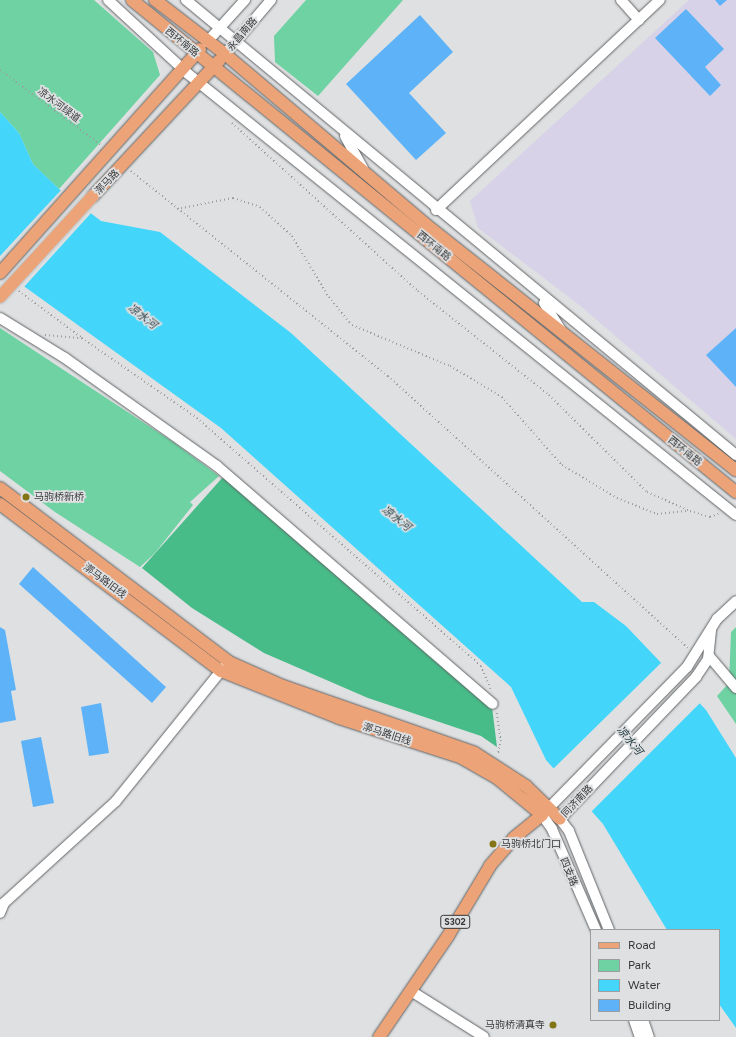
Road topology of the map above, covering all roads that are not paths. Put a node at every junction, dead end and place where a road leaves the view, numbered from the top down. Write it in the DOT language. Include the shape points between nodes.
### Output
graph roads {
  1 [pos="108,0"];
  2 [pos="132,0"];
  3 [pos="155,0"];
  4 [pos="186,0"];
  5 [pos="245,0"];
  6 [pos="271,0"];
  7 [pos="621,0"];
  8 [pos="660,0"];
  9 [pos="639,20"];
  10 [pos="220,28"];
  11 [pos="236,41"];
  12 [pos="207,42"];
  13 [pos="196,54"];
  14 [pos="225,54"];
  15 [pos="214,67"];
  16 [pos="182,69"];
  17 [pos="200,84"];
  18 [pos="342,131"];
  19 [pos="365,173"];
  20 [pos="436,210"];
  21 [pos="0,274"];
  22 [pos="540,295"];
  23 [pos="0,297"];
  24 [pos="0,318"];
  25 [pos="564,333"];
  26 [pos="736,455"];
  27 [pos="736,470"];
  28 [pos="0,488"];
  29 [pos="736,492"];
  30 [pos="0,504"];
  31 [pos="736,515"];
  32 [pos="736,601"];
  33 [pos="711,628"];
  34 [pos="709,656"];
  35 [pos="229,662"];
  36 [pos="221,672"];
  37 [pos="736,688"];
  38 [pos="493,704"];
  39 [pos="546,812"];
  40 [pos="560,819"];
  41 [pos="0,913"];
  42 [pos="596,929"];
  43 [pos="609,929"];
  44 [pos="411,991"];
  45 [pos="634,1021"];
  46 [pos="643,1021"];
  47 [pos="379,1037"];
  48 [pos="484,1037"];
  49 [pos="640,1037"];
  50 [pos="649,1037"];
  1 -- 16 [label="street"];
  2 -- 13 [label="main road, 西环南路"];
  3 -- 12 [label="main road, 西环南路"];
  4 -- 10 [label="street"];
  5 -- 10 [label="street, 永昌南路"];
  6 -- 11 [label="street, 永昌南路"];
  7 -- 9 [label="street"];
  8 -- 9 [label="street"];
  9 -- 20 [label="street"];
  10 -- 11 [label="street"];
  10 -- 12 [label="street, 永昌南路"];
  11 -- 14 [label="street, 永昌南路"];
  11 -- 18 [label="street"];
  12 -- 13 [label="main road, 永昌南路"];
  12 -- 14 [label="main road, 西环南路"];
  13 -- 15 [label="main road, 西环南路"];
  13 -- 16 [label="main road, 漷马路"];
  14 -- 15 [label="main road, 永昌南路"];
  14 -- 19 [label="main road, 西环南路"];
  15 -- 17 [label="main road, 漷马路"];
  15 -- 29 [label="main road, 西环南路"];
  16 -- 17 [label="street"];
  16 -- 21 [label="main road, 漷马路"];
  17 -- 23 [label="main road, 漷马路, bridge"];
  17 -- 31 [label="street"];
  18 -- 19 [label="street"];
  18 -- 20 [label="street"];
  19 -- 25 [label="main road, 西环南路"];
  20 -- 22 [label="street"];
  22 -- 25 [label="street"];
  22 -- 26 [label="street"];
  24 -- 38 [label="street" via="217,466"];
  25 -- 27 [label="main road, 西环南路"];
  28 -- 35 [label="main road, 漷马路旧线"];
  30 -- 36 [label="main road, 漷马路旧线"];
  32 -- 33 [label="street, 同济南路"];
  33 -- 34 [label="street, 同济南路"];
  33 -- 39 [label="street, 同济南路" via="687,667"];
  34 -- 37 [label="street"];
  34 -- 40 [label="street, 同济南路" via="696,677"];
  35 -- 36 [label="street"];
  35 -- 39 [label="main road, 漷马路旧线" via="283,686 475,753 526,786"];
  36 -- 39 [label="main road, 漷马路旧线" via="339,718 460,757 497,778"];
  36 -- 41 [label="street" via="116,801 4,903"];
  39 -- 40 [label="main road, 漷马路旧线"];
  39 -- 42 [label="street, 四支路"];
  39 -- 44 [label="main road, S302" via="514,838 490,866"];
  40 -- 43 [label="street, 四支路" via="569,831"];
  44 -- 47 [label="main road, S302"];
  44 -- 48 [label="street"];
  45 -- 49 [label="street"];
  46 -- 50 [label="street"];
}
